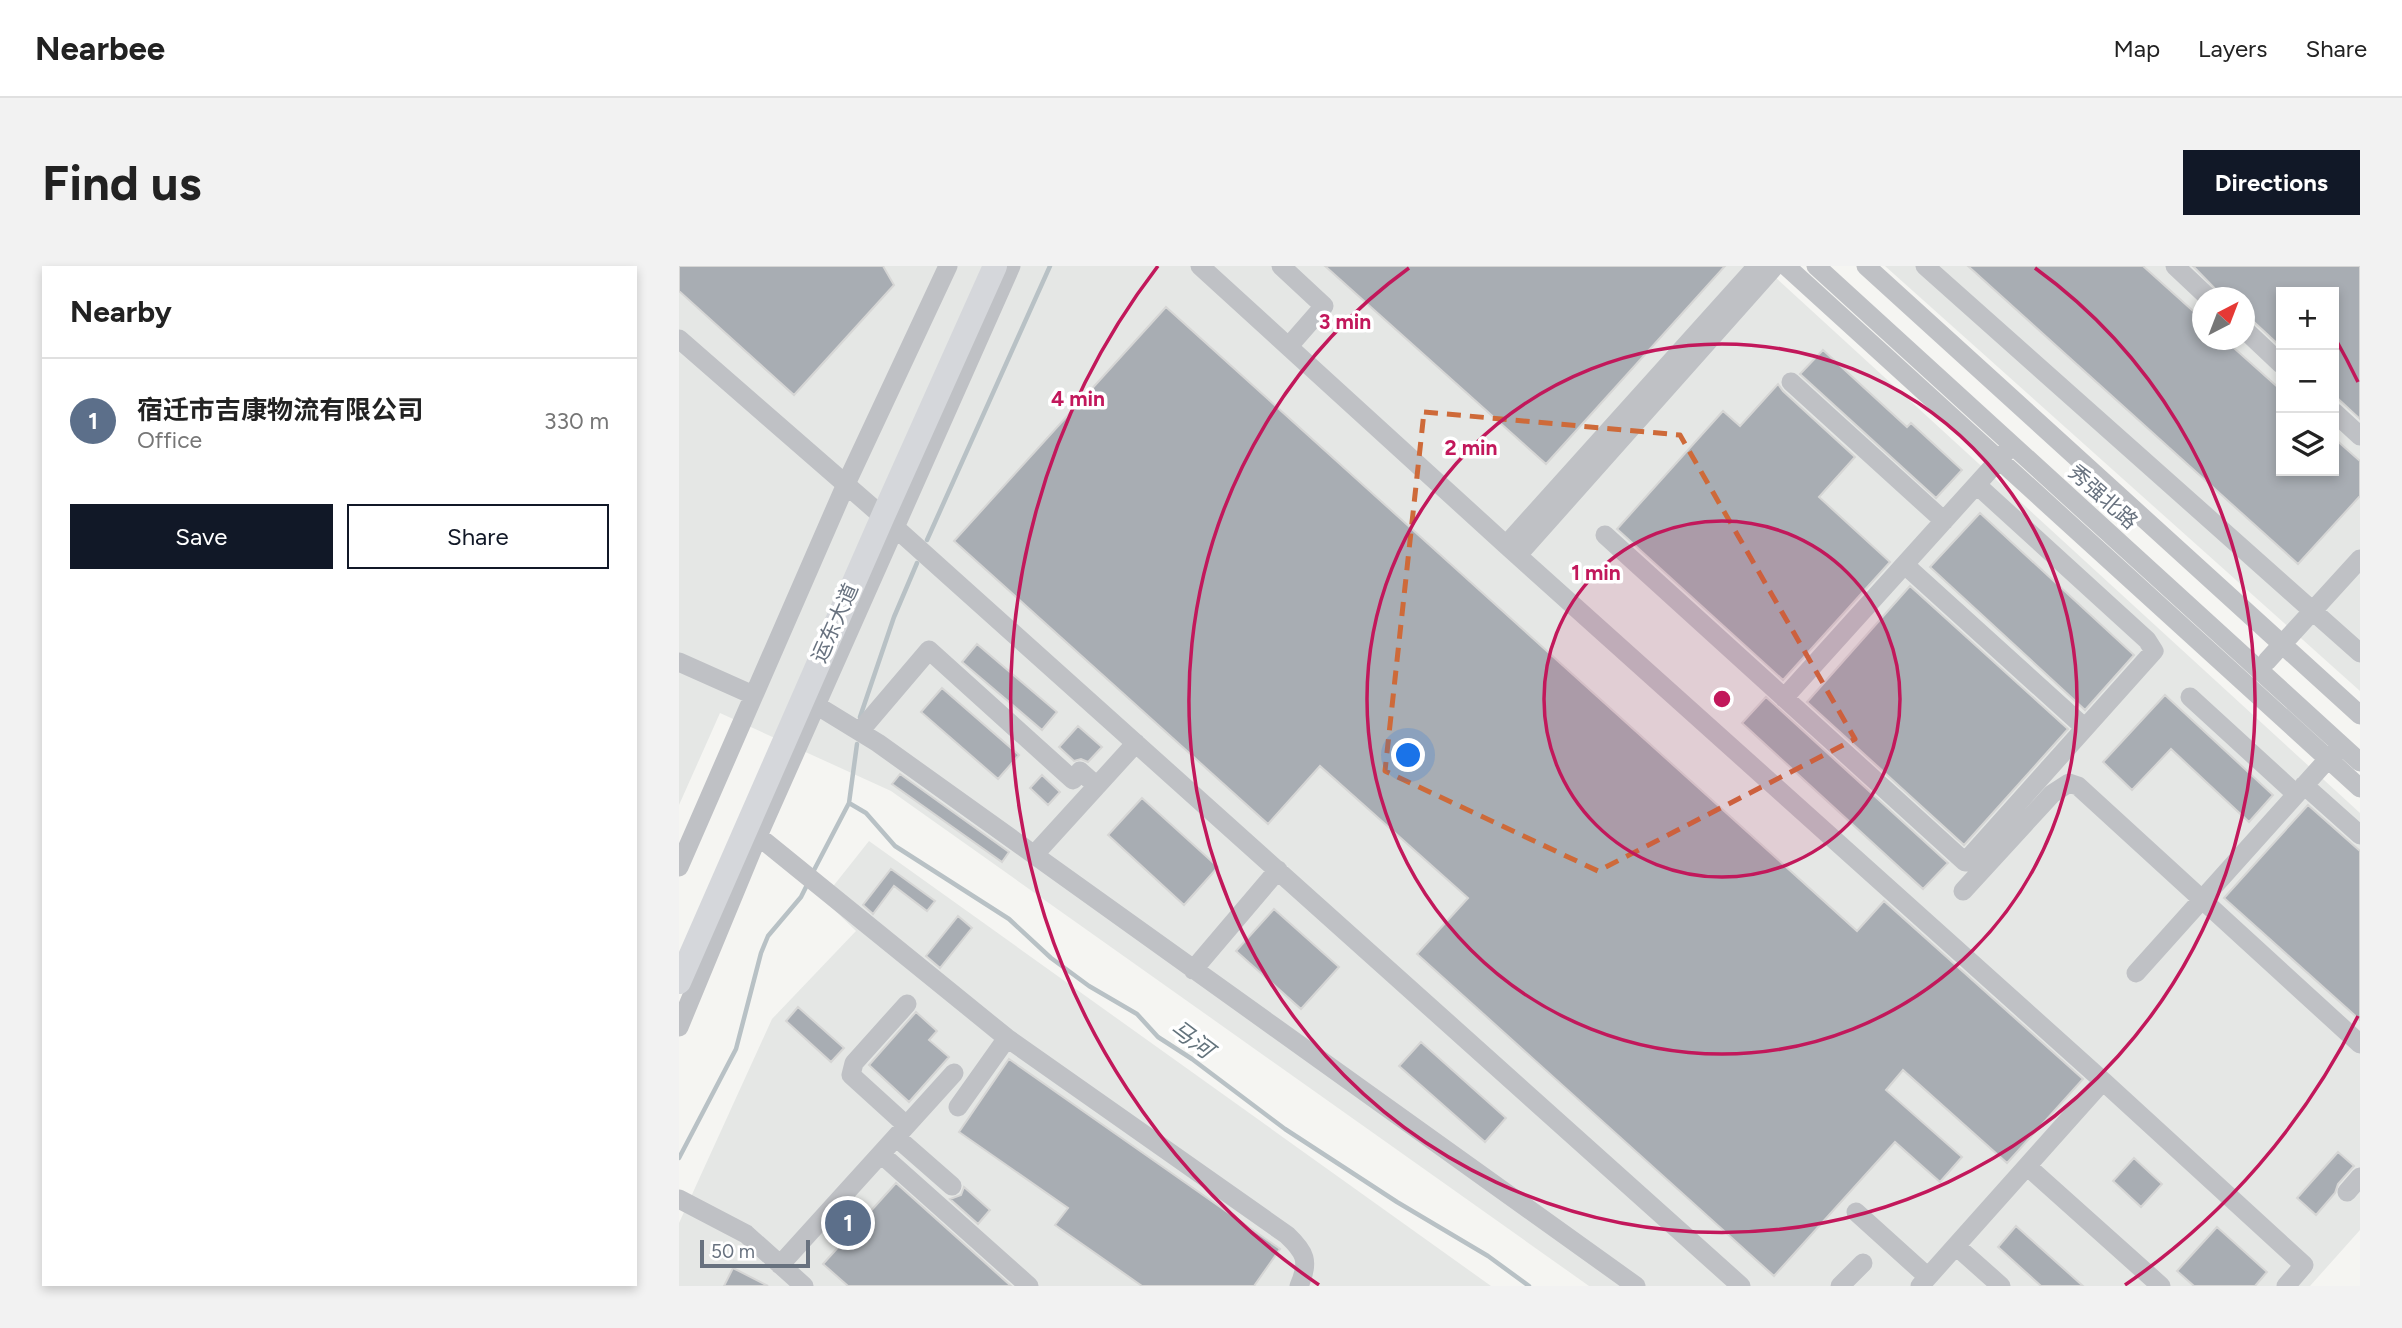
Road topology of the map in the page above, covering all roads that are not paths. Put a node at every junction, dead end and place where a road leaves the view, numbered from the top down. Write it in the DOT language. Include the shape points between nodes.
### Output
graph roads {
  1 [pos="948,266"];
  2 [pos="977,266"];
  3 [pos="995,266"];
  4 [pos="1011,266"];
  5 [pos="1281,266"];
  6 [pos="1757,266"];
  7 [pos="1775,266"];
  8 [pos="1786,266"];
  9 [pos="1816,266"];
  10 [pos="1834,266"];
  11 [pos="1865,266"];
  12 [pos="1925,266"];
  13 [pos="2175,266"];
  14 [pos="1209,269"];
  15 [pos="2197,287"];
  16 [pos="2255,339"];
  17 [pos="679,340"];
  18 [pos="1289,346"];
  19 [pos="2276,359"];
  20 [pos="1791,382"];
  21 [pos="2335,413"];
  22 [pos="2360,436"];
  23 [pos="2016,441"];
  24 [pos="1999,460"];
  25 [pos="846,484"];
  26 [pos="1977,485"];
  27 [pos="883,517"];
  28 [pos="1944,521"];
  29 [pos="1605,535"];
  30 [pos="1512,550"];
  31 [pos="2360,559"];
  32 [pos="1905,565"];
  33 [pos="2313,611"];
  34 [pos="2282,644"];
  35 [pos="2360,653"];
  36 [pos="2267,661"];
  37 [pos="679,662"];
  38 [pos="753,695"];
  39 [pos="2190,697"];
  40 [pos="1784,698"];
  41 [pos="816,705"];
  42 [pos="2360,715"];
  43 [pos="2085,728"];
  44 [pos="860,731"];
  45 [pos="1136,743"];
  46 [pos="2344,746"];
  47 [pos="2360,762"];
  48 [pos="1097,786"];
  49 [pos="2360,788"];
  50 [pos="2300,789"];
  51 [pos="2360,835"];
  52 [pos="758,836"];
  53 [pos="1034,855"];
  54 [pos="679,866"];
  55 [pos="1278,870"];
  56 [pos="1962,891"];
  57 [pos="2202,899"];
  58 [pos="679,937"];
  59 [pos="1193,970"];
  60 [pos="2136,973"];
  61 [pos="679,982"];
  62 [pos="907,1004"];
  63 [pos="679,1027"];
  64 [pos="1006,1038"];
  65 [pos="2360,1044"];
  66 [pos="954,1073"];
  67 [pos="2103,1081"];
  68 [pos="958,1108"];
  69 [pos="901,1131"];
  70 [pos="881,1154"];
  71 [pos="2027,1166"];
  72 [pos="952,1186"];
  73 [pos="679,1199"];
  74 [pos="1856,1212"];
  75 [pos="1956,1246"];
  76 [pos="1863,1263"];
  77 [pos="781,1265"];
  78 [pos="1924,1282"];
  79 [pos="804,1286"];
  80 [pos="1028,1286"];
  81 [pos="1299,1286"];
  82 [pos="1636,1286"];
  83 [pos="1741,1286"];
  84 [pos="1840,1286"];
  85 [pos="2001,1286"];
  86 [pos="2161,1286"];
  87 [pos="2286,1286"];
  1 -- 25 [label="street"];
  2 -- 27 [label="main road, 运东大道"];
  3 -- 27 [label="main road, 运东大道"];
  4 -- 27 [label="street"];
  5 -- 18 [label="street" via="1324,306"];
  6 -- 30 [label="street"];
  7 -- 30 [label="street"];
  8 -- 24 [label="street"];
  9 -- 23 [label="street, 秀强北路"];
  10 -- 23 [label="street, 秀强北路"];
  11 -- 34 [label="street"];
  12 -- 33 [label="street"];
  13 -- 15 [label="street"];
  14 -- 18 [label="street"];
  16 -- 19 [label="street"];
  17 -- 25 [label="street"];
  18 -- 30 [label="street"];
  20 -- 28 [label="street"];
  21 -- 22 [label="street"];
  23 -- 24 [label="street"];
  23 -- 36 [label="street, 秀强北路"];
  23 -- 46 [label="street, 秀强北路"];
  24 -- 26 [label="street"];
  24 -- 46 [label="street"];
  25 -- 27 [label="street"];
  25 -- 38 [label="street"];
  26 -- 28 [label="street"];
  26 -- 43 [label="street" via="2154,651"];
  27 -- 41 [label="street"];
  27 -- 45 [label="street"];
  27 -- 58 [label="main road, 运东大道"];
  27 -- 61 [label="main road, 运东大道"];
  28 -- 32 [label="street"];
  29 -- 40 [label="street"];
  30 -- 67 [label="street"];
  31 -- 33 [label="street"];
  32 -- 40 [label="street"];
  32 -- 43 [label="street"];
  33 -- 34 [label="street"];
  33 -- 35 [label="street"];
  34 -- 36 [label="street"];
  34 -- 42 [label="street"];
  36 -- 46 [label="street, 秀强北路"];
  37 -- 38 [label="street"];
  38 -- 54 [label="street"];
  39 -- 50 [label="street"];
  40 -- 43 [label="street" via="1965,862"];
  41 -- 44 [label="street"];
  41 -- 52 [label="street"];
  44 -- 48 [label="street" via="929,650 1073,780 1080,771"];
  44 -- 53 [label="street"];
  45 -- 48 [label="street"];
  45 -- 55 [label="street"];
  46 -- 47 [label="street, 秀强北路"];
  46 -- 49 [label="street"];
  46 -- 50 [label="street"];
  48 -- 53 [label="street"];
  50 -- 51 [label="street"];
  50 -- 57 [label="street"];
  52 -- 63 [label="street"];
  52 -- 64 [label="street"];
  53 -- 59 [label="street"];
  55 -- 59 [label="street"];
  55 -- 83 [label="street"];
  56 -- 57 [label="street" via="2052,794 2069,783 2078,786"];
  57 -- 60 [label="street"];
  57 -- 65 [label="street"];
  59 -- 82 [label="street"];
  62 -- 69 [label="street" via="854,1063 851,1075"];
  64 -- 68 [label="street"];
  64 -- 81 [label="street" via="1286,1235 1301,1248 1305,1261"];
  66 -- 69 [label="street"];
  67 -- 71 [label="street"];
  67 -- 87 [label="street" via="2304,1265"];
  69 -- 70 [label="street"];
  69 -- 72 [label="street"];
  70 -- 77 [label="street"];
  70 -- 80 [label="street"];
  71 -- 75 [label="street"];
  71 -- 86 [label="street"];
  73 -- 77 [label="street" via="746,1234"];
  74 -- 78 [label="street"];
  75 -- 78 [label="street"];
  75 -- 85 [label="street"];
  76 -- 84 [label="street"];
  77 -- 79 [label="street"];
}
